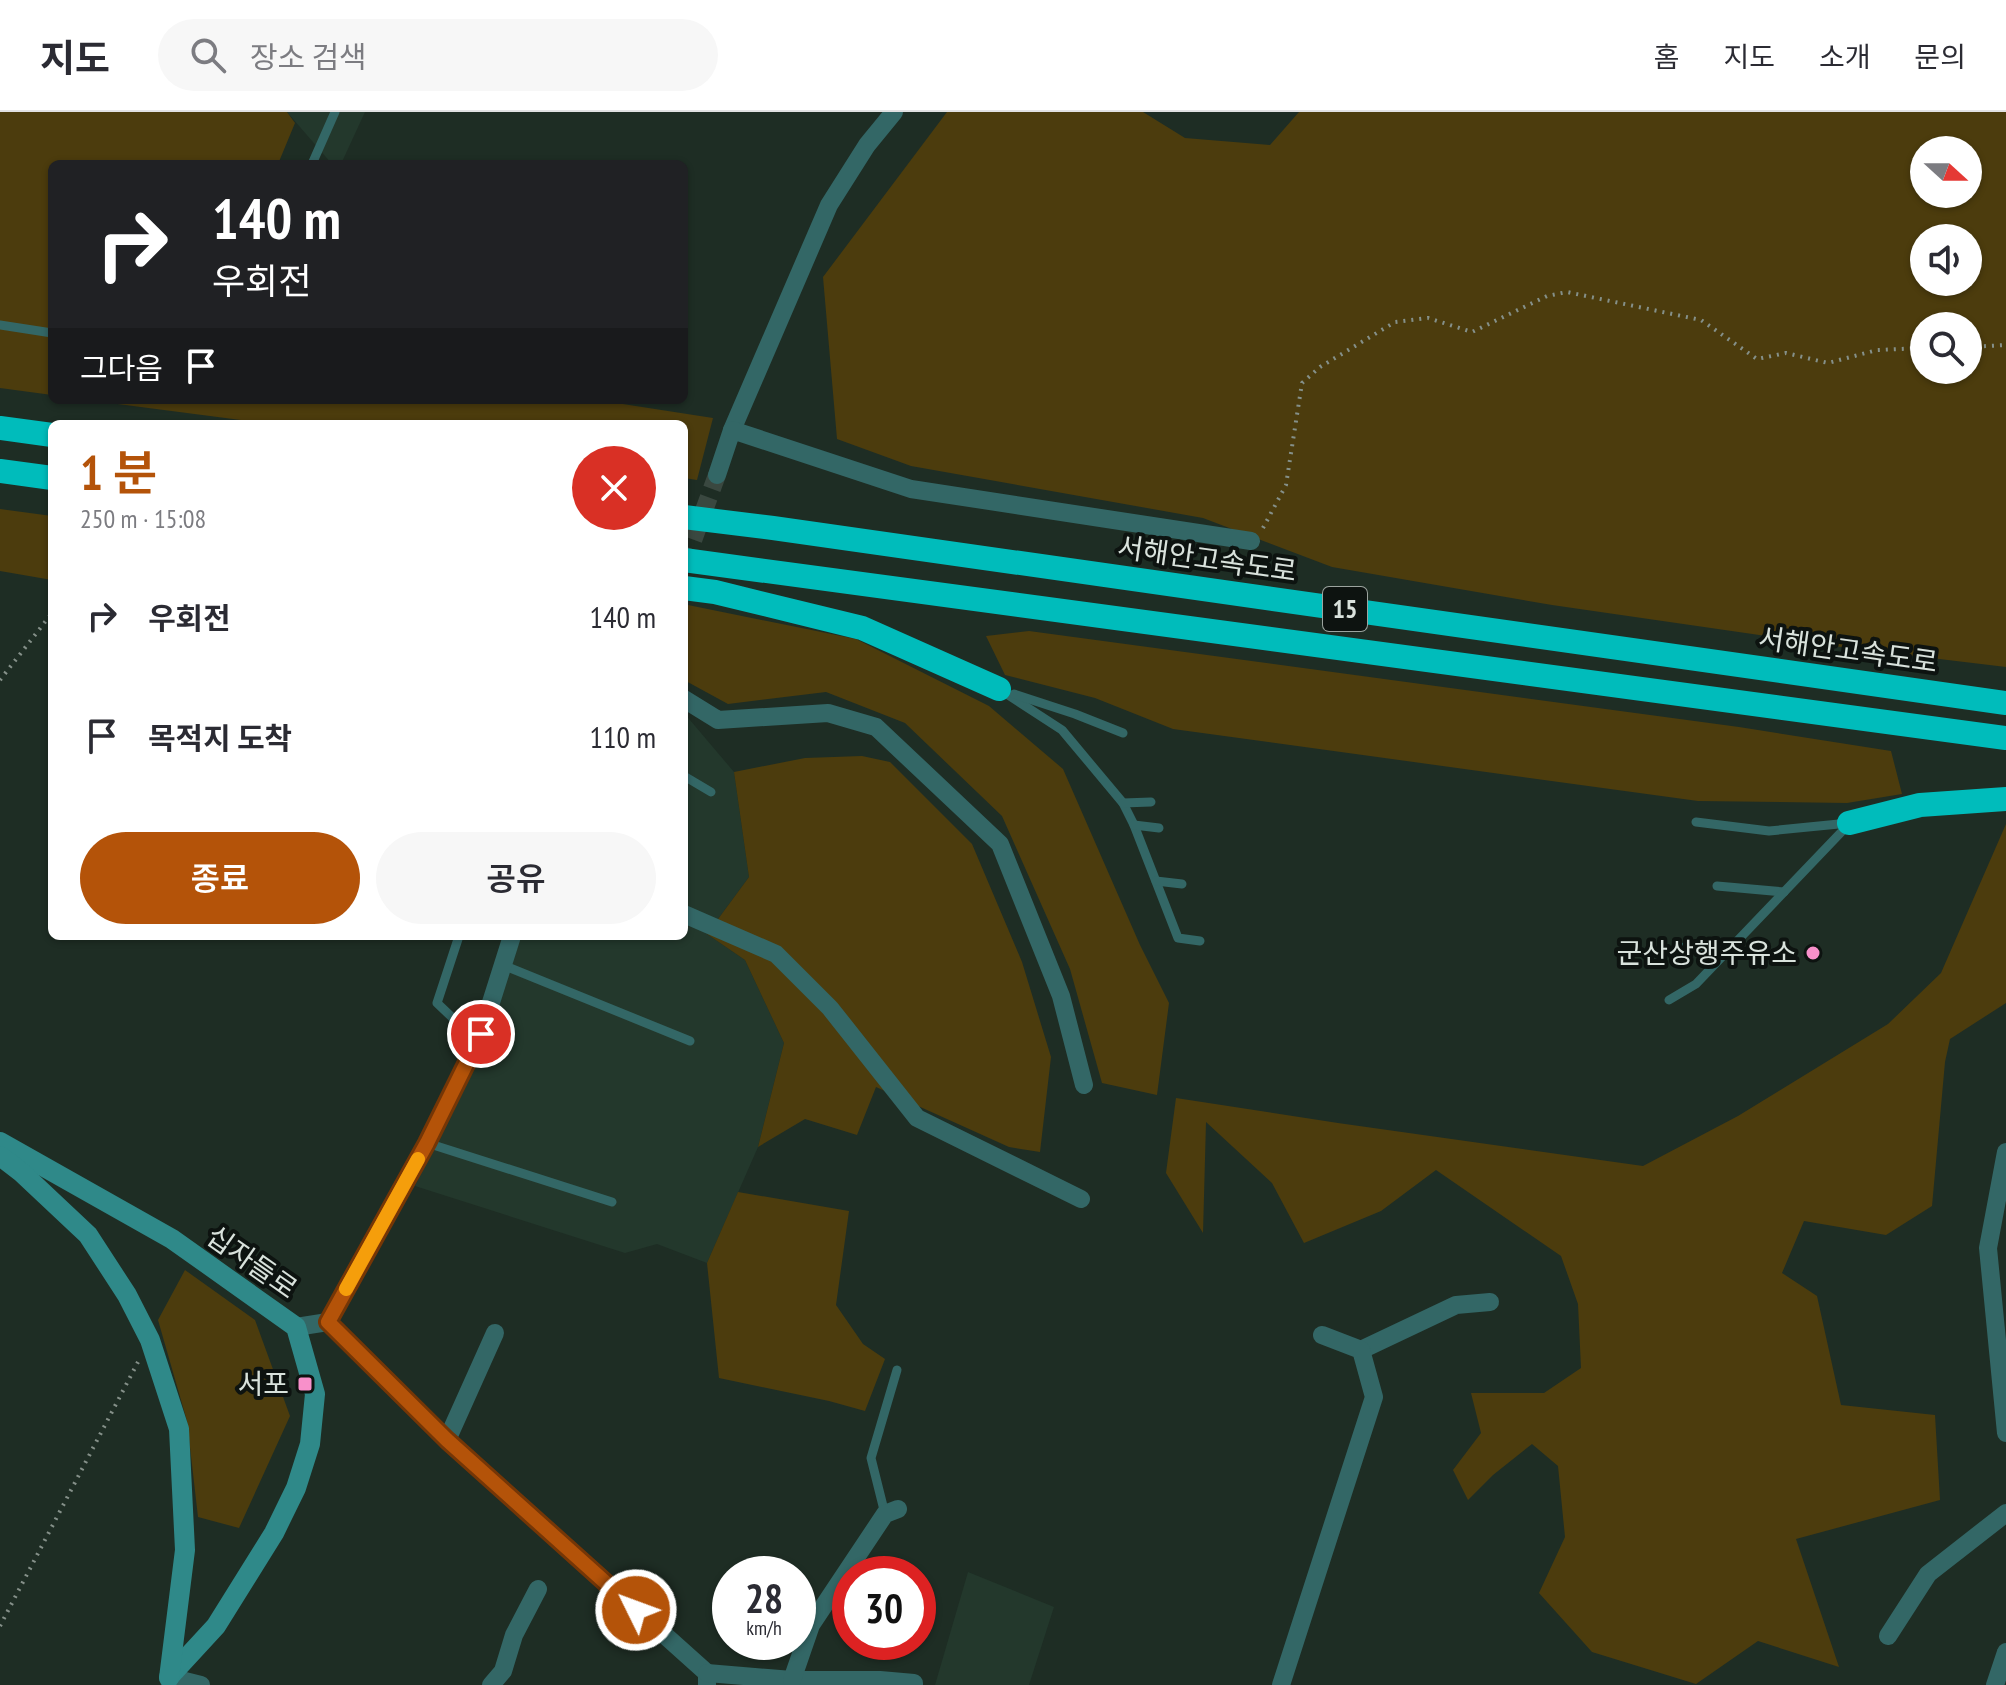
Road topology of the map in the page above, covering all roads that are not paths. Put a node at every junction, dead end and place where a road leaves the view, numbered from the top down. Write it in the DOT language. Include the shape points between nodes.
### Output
graph roads {
  1 [pos="335,112"];
  2 [pos="894,112"];
  3 [pos="314,160"];
  4 [pos="0,325"];
  5 [pos="48,332"];
  6 [pos="0,428"];
  7 [pos="732,430"];
  8 [pos="48,434"];
  9 [pos="0,471"];
  10 [pos="717,475"];
  11 [pos="48,478"];
  12 [pos="688,518"];
  13 [pos="1251,541"];
  14 [pos="688,561"];
  15 [pos="688,589"];
  16 [pos="999,689"];
  17 [pos="688,701"];
  18 [pos="2006,703"];
  19 [pos="1123,733"];
  20 [pos="2006,738"];
  21 [pos="688,778"];
  22 [pos="711,792"];
  23 [pos="2006,799"];
  24 [pos="1151,802"];
  25 [pos="1123,803"];
  26 [pos="1696,822"];
  27 [pos="1849,823"];
  28 [pos="1134,825"];
  29 [pos="1159,828"];
  30 [pos="1156,881"];
  31 [pos="1182,884"];
  32 [pos="1717,886"];
  33 [pos="1784,892"];
  34 [pos="688,916"];
  35 [pos="458,940"];
  36 [pos="511,940"];
  37 [pos="1200,941"];
  38 [pos="1679,947"];
  39 [pos="1726,953"];
  40 [pos="503,965"];
  41 [pos="1669,1000"];
  42 [pos="477,1041"];
  43 [pos="690,1041"];
  44 [pos="1084,1085"];
  45 [pos="0,1142"];
  46 [pos="427,1143"];
  47 [pos="2006,1152"];
  48 [pos="0,1156"];
  49 [pos="1081,1199"];
  50 [pos="612,1202"];
  51 [pos="1490,1302"];
  52 [pos="328,1322"];
  53 [pos="296,1327"];
  54 [pos="495,1333"];
  55 [pos="1322,1335"];
  56 [pos="1361,1350"];
  57 [pos="897,1370"];
  58 [pos="2006,1433"];
  59 [pos="447,1440"];
  60 [pos="891,1511"];
  61 [pos="2006,1513"];
  62 [pos="538,1589"];
  63 [pos="1888,1636"];
  64 [pos="2006,1652"];
  65 [pos="707,1679"];
  66 [pos="792,1680"];
  67 [pos="168,1681"];
  68 [pos="201,1685"];
  69 [pos="491,1685"];
  70 [pos="914,1685"];
  71 [pos="1281,1685"];
  72 [pos="1995,1685"];
  1 -- 3 [label="lane"];
  2 -- 7 [label="street" via="829,205"];
  4 -- 5 [label="lane"];
  6 -- 8 [label="highway"];
  7 -- 10 [label="street"];
  7 -- 13 [label="street" via="911,489"];
  9 -- 11 [label="highway"];
  12 -- 18 [label="highway, 서해안고속도로 / 15"];
  14 -- 20 [label="highway, 15"];
  15 -- 16 [label="highway" via="862,628"];
  16 -- 19 [label="lane"];
  16 -- 25 [label="lane" via="1062,730"];
  17 -- 44 [label="street" via="718,720 828,713 876,727 1000,844 1061,996"];
  21 -- 22 [label="lane"];
  23 -- 27 [label="highway" via="1920,805"];
  24 -- 25 [label="lane"];
  25 -- 28 [label="lane"];
  26 -- 27 [label="lane" via="1769,831"];
  27 -- 33 [label="lane"];
  28 -- 29 [label="lane"];
  28 -- 30 [label="lane"];
  30 -- 31 [label="lane"];
  30 -- 37 [label="lane" via="1178,938"];
  32 -- 33 [label="lane"];
  33 -- 39 [label="lane"];
  34 -- 49 [label="street" via="776,954 830,1008 917,1118"];
  35 -- 42 [label="lane" via="437,1003"];
  36 -- 40 [label="street"];
  38 -- 39 [label="lane"];
  39 -- 41 [label="lane" via="1696,984"];
  40 -- 42 [label="street"];
  40 -- 43 [label="lane"];
  42 -- 46 [label="street"];
  45 -- 53 [label="main road, 십자들로" via="172,1239"];
  46 -- 50 [label="lane"];
  46 -- 52 [label="street"];
  47 -- 58 [label="street" via="1988,1248"];
  48 -- 67 [label="main road" via="88,1235 150,1340 179,1429 185,1550"];
  51 -- 56 [label="street" via="1456,1305"];
  52 -- 53 [label="street"];
  52 -- 59 [label="street"];
  53 -- 67 [label="main road, 십자들로" via="315,1394 310,1444 296,1488 216,1626"];
  54 -- 59 [label="street"];
  55 -- 56 [label="street"];
  56 -- 71 [label="street" via="1374,1397"];
  57 -- 60 [label="lane" via="871,1458"];
  59 -- 65 [label="street"];
  60 -- 66 [label="street" via="811,1625"];
  61 -- 63 [label="street" via="1928,1574"];
  62 -- 69 [label="street" via="514,1635 503,1671"];
  64 -- 72 [label="street"];
  65 -- 66 [label="street"];
  66 -- 70 [label="street"];
  67 -- 68 [label="street"];
}
